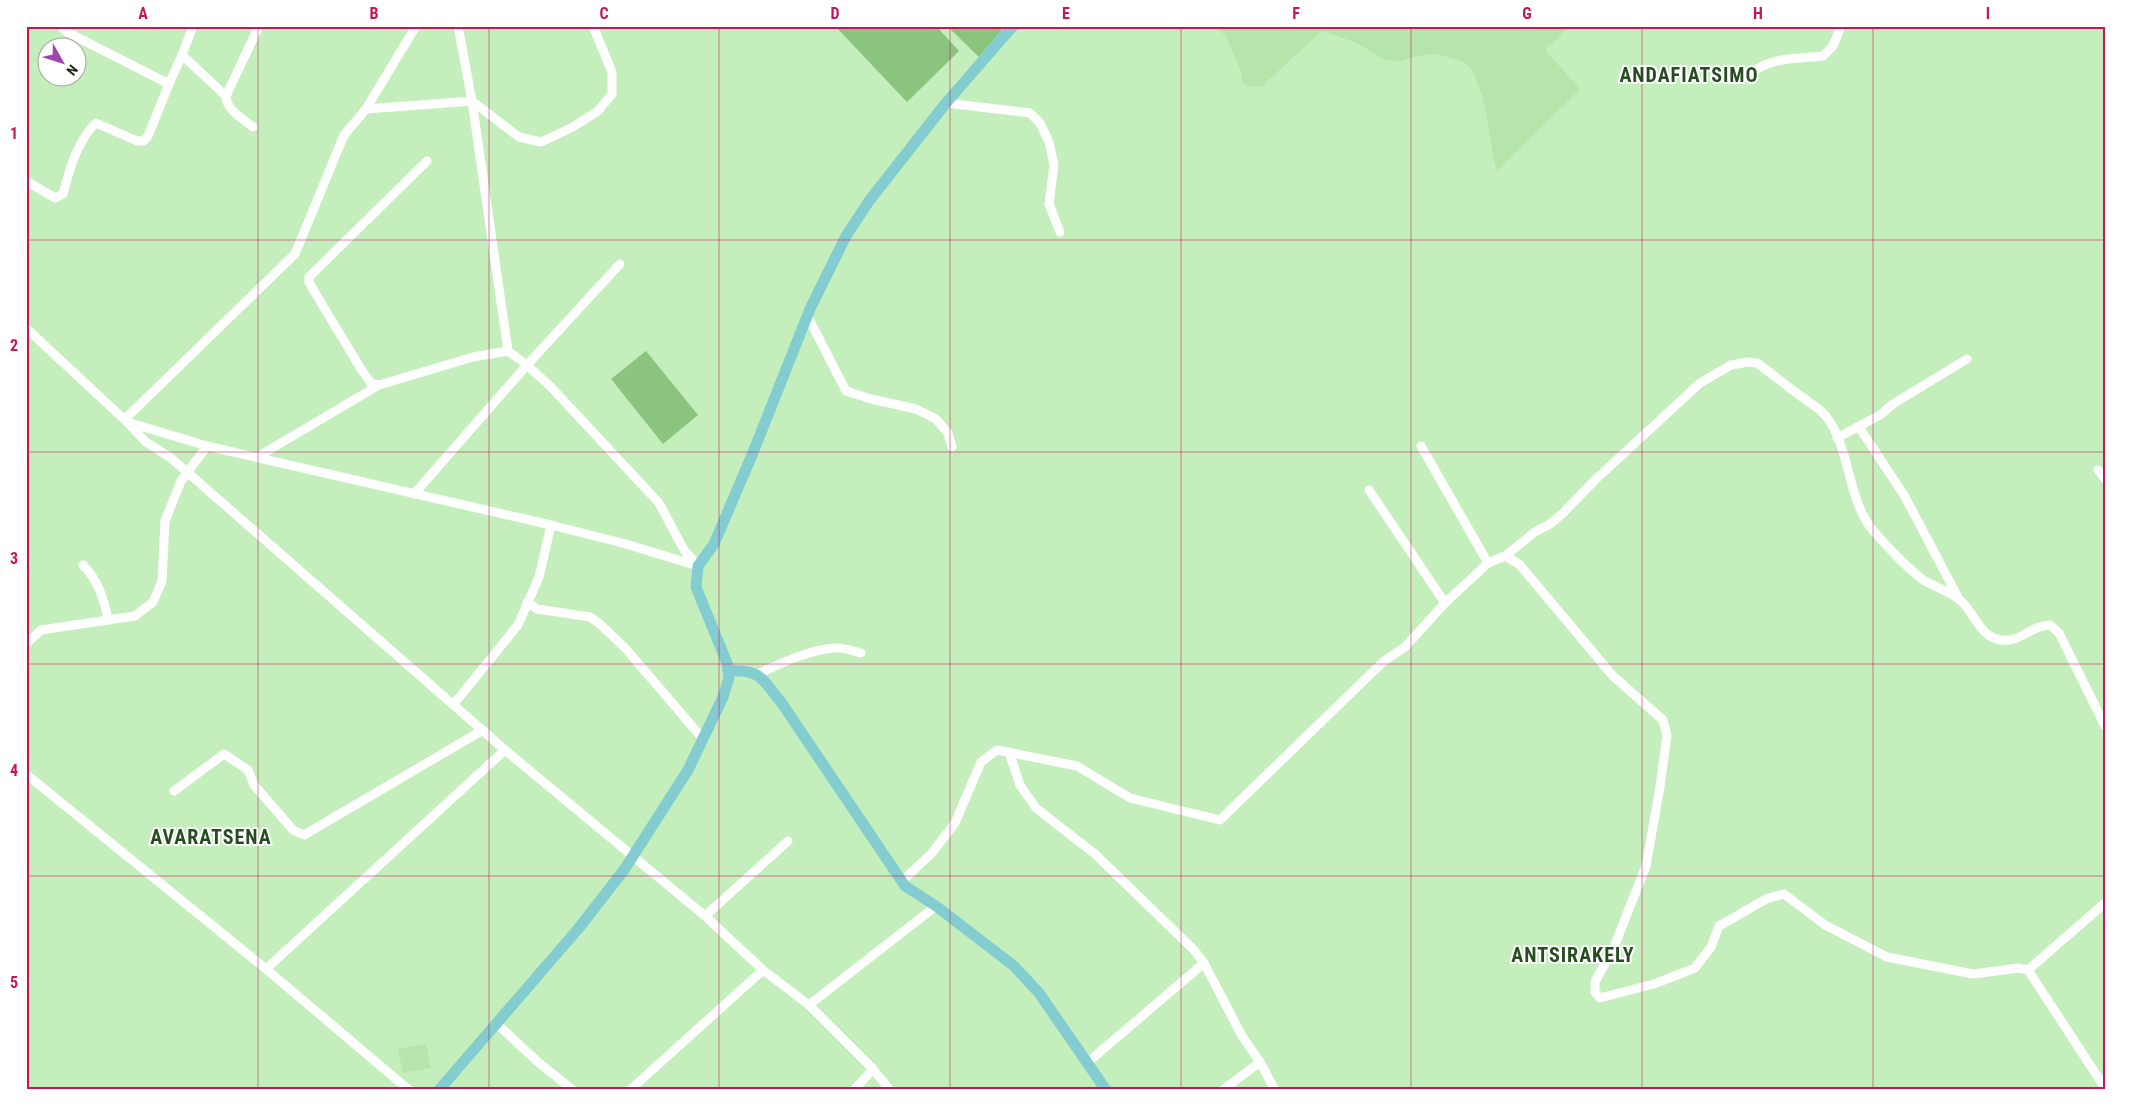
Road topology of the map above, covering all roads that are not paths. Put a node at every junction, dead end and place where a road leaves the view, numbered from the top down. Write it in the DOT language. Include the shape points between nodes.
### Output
graph roads {
  1 [pos="61,26"];
  2 [pos="193,26"];
  3 [pos="259,26"];
  4 [pos="416,26"];
  5 [pos="458,26"];
  6 [pos="593,26"];
  7 [pos="1841,26"];
  8 [pos="1008,28"];
  9 [pos="182,55"];
  10 [pos="1750,72"];
  11 [pos="169,84"];
  12 [pos="226,96"];
  13 [pos="472,101"];
  14 [pos="946,103"];
  15 [pos="366,109"];
  16 [pos="253,127"];
  17 [pos="427,161"];
  18 [pos="26,181"];
  19 [pos="1060,232"];
  20 [pos="620,264"];
  21 [pos="807,315"];
  22 [pos="26,328"];
  23 [pos="508,351"];
  24 [pos="1966,359"];
  25 [pos="527,364"];
  26 [pos="379,384"];
  27 [pos="126,420"];
  28 [pos="1859,427"];
  29 [pos="1837,438"];
  30 [pos="208,446"];
  31 [pos="1421,446"];
  32 [pos="952,447"];
  33 [pos="259,456"];
  34 [pos="2098,470"];
  35 [pos="186,474"];
  36 [pos="2105,479"];
  37 [pos="1369,490"];
  38 [pos="414,494"];
  39 [pos="551,525"];
  40 [pos="1506,556"];
  41 [pos="1488,563"];
  42 [pos="83,565"];
  43 [pos="698,566"];
  44 [pos="1959,599"];
  45 [pos="527,602"];
  46 [pos="1445,603"];
  47 [pos="108,620"];
  48 [pos="26,644"];
  49 [pos="861,653"];
  50 [pos="728,671"];
  51 [pos="758,674"];
  52 [pos="453,705"];
  53 [pos="2105,726"];
  54 [pos="483,730"];
  55 [pos="703,739"];
  56 [pos="505,750"];
  57 [pos="1008,752"];
  58 [pos="26,774"];
  59 [pos="174,791"];
  60 [pos="788,841"];
  61 [pos="632,856"];
  62 [pos="902,881"];
  63 [pos="2105,903"];
  64 [pos="936,906"];
  65 [pos="705,916"];
  66 [pos="1204,963"];
  67 [pos="266,969"];
  68 [pos="763,970"];
  69 [pos="2028,970"];
  70 [pos="809,1005"];
  71 [pos="497,1024"];
  72 [pos="1260,1062"];
  73 [pos="1087,1063"];
  74 [pos="873,1069"];
  75 [pos="2105,1088"];
  76 [pos="409,1090"];
  77 [pos="439,1090"];
  78 [pos="573,1090"];
  79 [pos="630,1090"];
  80 [pos="854,1090"];
  81 [pos="890,1090"];
  82 [pos="1106,1090"];
  83 [pos="1223,1090"];
  84 [pos="1275,1090"];
  1 -- 11 [label="street"];
  2 -- 9 [label="street"];
  3 -- 12 [label="street"];
  4 -- 15 [label="street"];
  5 -- 13 [label="street"];
  6 -- 13 [label="street" via="612,72 612,94 598,111 578,124 541,142 519,137"];
  7 -- 10 [label="street" via="1833,46 1824,56 1779,59"];
  8 -- 14 [label="main road"];
  9 -- 11 [label="street"];
  9 -- 12 [label="street"];
  11 -- 18 [label="street" via="144,141 96,123 86,135 63,194 55,198"];
  12 -- 16 [label="street" via="230,109"];
  13 -- 15 [label="street"];
  13 -- 23 [label="street"];
  14 -- 19 [label="street" via="1030,113 1040,123 1049,142 1054,165 1049,204"];
  14 -- 21 [label="main road" via="896,165 846,236"];
  15 -- 27 [label="street" via="344,135 294,254"];
  17 -- 26 [label="street" via="309,277 361,369 371,382"];
  20 -- 25 [label="street"];
  21 -- 32 [label="street" via="846,391 916,409 936,419 948,433"];
  21 -- 43 [label="main road" via="714,544"];
  22 -- 27 [label="street"];
  23 -- 25 [label="street"];
  23 -- 26 [label="street" via="473,357"];
  24 -- 28 [label="street"];
  25 -- 38 [label="street"];
  25 -- 43 [label="street" via="659,503 684,550"];
  26 -- 33 [label="street"];
  27 -- 30 [label="street"];
  27 -- 35 [label="street" via="146,442 171,458"];
  28 -- 29 [label="street"];
  28 -- 44 [label="street" via="1904,494"];
  29 -- 40 [label="street" via="1825,416 1757,363 1731,365 1700,383 1594,480 1562,514"];
  29 -- 44 [label="street" via="1867,522 1923,580"];
  30 -- 33 [label="street"];
  30 -- 35 [label="street"];
  31 -- 41 [label="street"];
  33 -- 38 [label="street"];
  34 -- 36 [label="street"];
  35 -- 47 [label="street" via="165,521 162,581 153,602 136,616"];
  35 -- 52 [label="street"];
  37 -- 46 [label="street"];
  38 -- 39 [label="street"];
  39 -- 43 [label="street"];
  39 -- 45 [label="street" via="539,577"];
  40 -- 41 [label="street"];
  40 -- 69 [label="street" via="1519,564 1613,676 1663,720 1667,735 1646,866 1614,947 1595,982 1595,992 1600,998 1654,984 1695,968 1710,947 1719,926 1768,898 1784,894 1825,925 1887,956 1973,974 2019,968"];
  41 -- 46 [label="street"];
  42 -- 47 [label="street" via="99,588"];
  43 -- 50 [label="main road" via="696,587"];
  44 -- 53 [label="street" via="1990,637 2002,641 2019,638 2040,625 2050,625 2059,633"];
  45 -- 52 [label="street" via="518,625"];
  45 -- 55 [label="street" via="537,609 590,617 600,624 626,648"];
  46 -- 57 [label="street" via="1405,647 1378,667 1220,820 1130,798 1077,766"];
  47 -- 48 [label="street" via="41,630"];
  49 -- 51 [label="street" via="836,648 816,652"];
  50 -- 51 [label="main road" via="744,670"];
  50 -- 55 [label="main road" via="723,697"];
  51 -- 62 [label="main road" via="781,702"];
  52 -- 54 [label="street"];
  54 -- 56 [label="street"];
  54 -- 59 [label="street" via="304,835 293,830 254,785 248,770 224,754"];
  55 -- 61 [label="main road" via="688,770"];
  56 -- 61 [label="street"];
  56 -- 67 [label="street"];
  57 -- 62 [label="street" via="997,750 981,762 955,823 932,853"];
  57 -- 66 [label="street" via="1020,785 1036,808 1095,854"];
  58 -- 67 [label="street"];
  60 -- 65 [label="street"];
  61 -- 65 [label="street"];
  61 -- 71 [label="main road" via="578,929"];
  62 -- 64 [label="main road"];
  63 -- 69 [label="street"];
  64 -- 70 [label="street"];
  64 -- 73 [label="main road" via="1014,966 1039,993"];
  65 -- 68 [label="street"];
  66 -- 72 [label="street" via="1242,1036"];
  66 -- 73 [label="street"];
  67 -- 76 [label="street"];
  68 -- 70 [label="street"];
  68 -- 79 [label="street"];
  69 -- 75 [label="street"];
  70 -- 74 [label="street"];
  71 -- 77 [label="main road"];
  71 -- 78 [label="street"];
  72 -- 83 [label="street"];
  72 -- 84 [label="street"];
  73 -- 82 [label="main road"];
  74 -- 80 [label="street"];
  74 -- 81 [label="street"];
}
